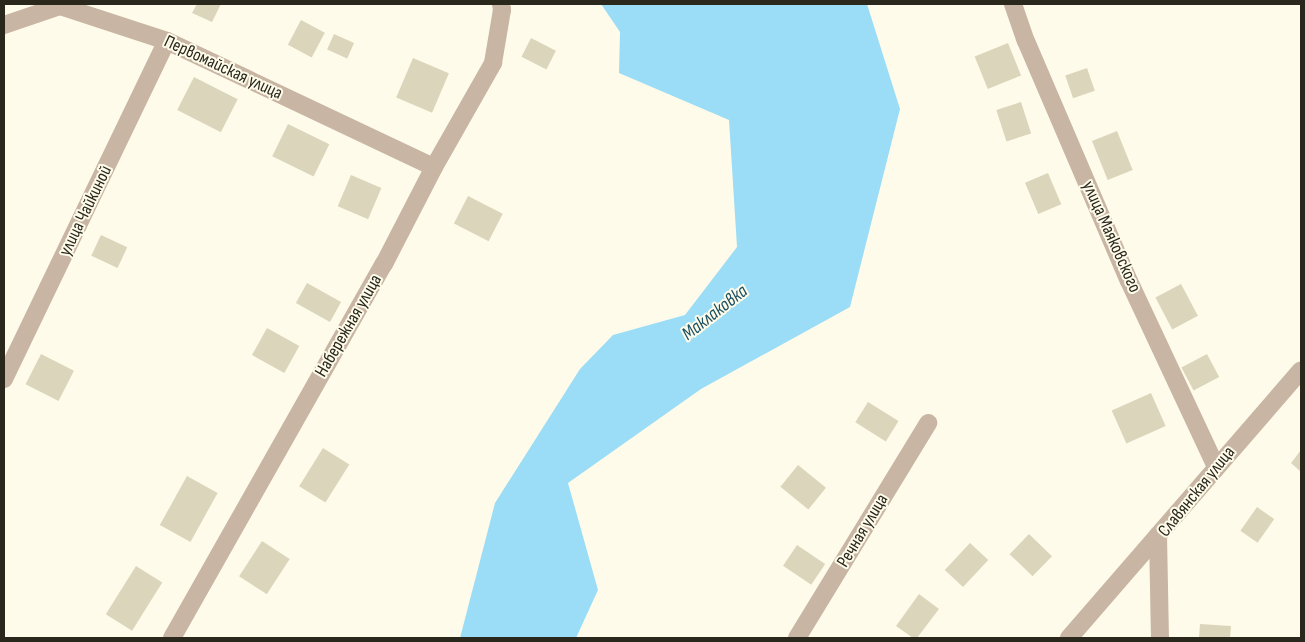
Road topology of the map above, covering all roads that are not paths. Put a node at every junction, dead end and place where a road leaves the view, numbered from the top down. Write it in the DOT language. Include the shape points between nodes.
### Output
graph roads {
  1 [pos="501,4"];
  2 [pos="1013,4"];
  3 [pos="60,5"];
  4 [pos="4,25"];
  5 [pos="167,42"];
  6 [pos="434,167"];
  7 [pos="1301,370"];
  8 [pos="4,380"];
  9 [pos="928,424"];
  10 [pos="1216,467"];
  11 [pos="1158,535"];
  12 [pos="172,638"];
  13 [pos="797,638"];
  14 [pos="1069,638"];
  15 [pos="1160,638"];
  1 -- 6 [label="street, Набережная улица" via="493,63"];
  2 -- 10 [label="street, улица Маяковского" via="1129,281"];
  3 -- 4 [label="street, Первомайская улица"];
  3 -- 5 [label="street, Первомайская улица"];
  5 -- 6 [label="street, Первомайская улица"];
  5 -- 8 [label="street, улица Чайкиной"];
  6 -- 12 [label="street, Набережная улица" via="384,264"];
  7 -- 10 [label="street, Славянская улица"];
  9 -- 13 [label="street, Речная улица"];
  10 -- 11 [label="street, Славянская улица"];
  11 -- 14 [label="street"];
  11 -- 15 [label="street, Славянская улица"];
}
